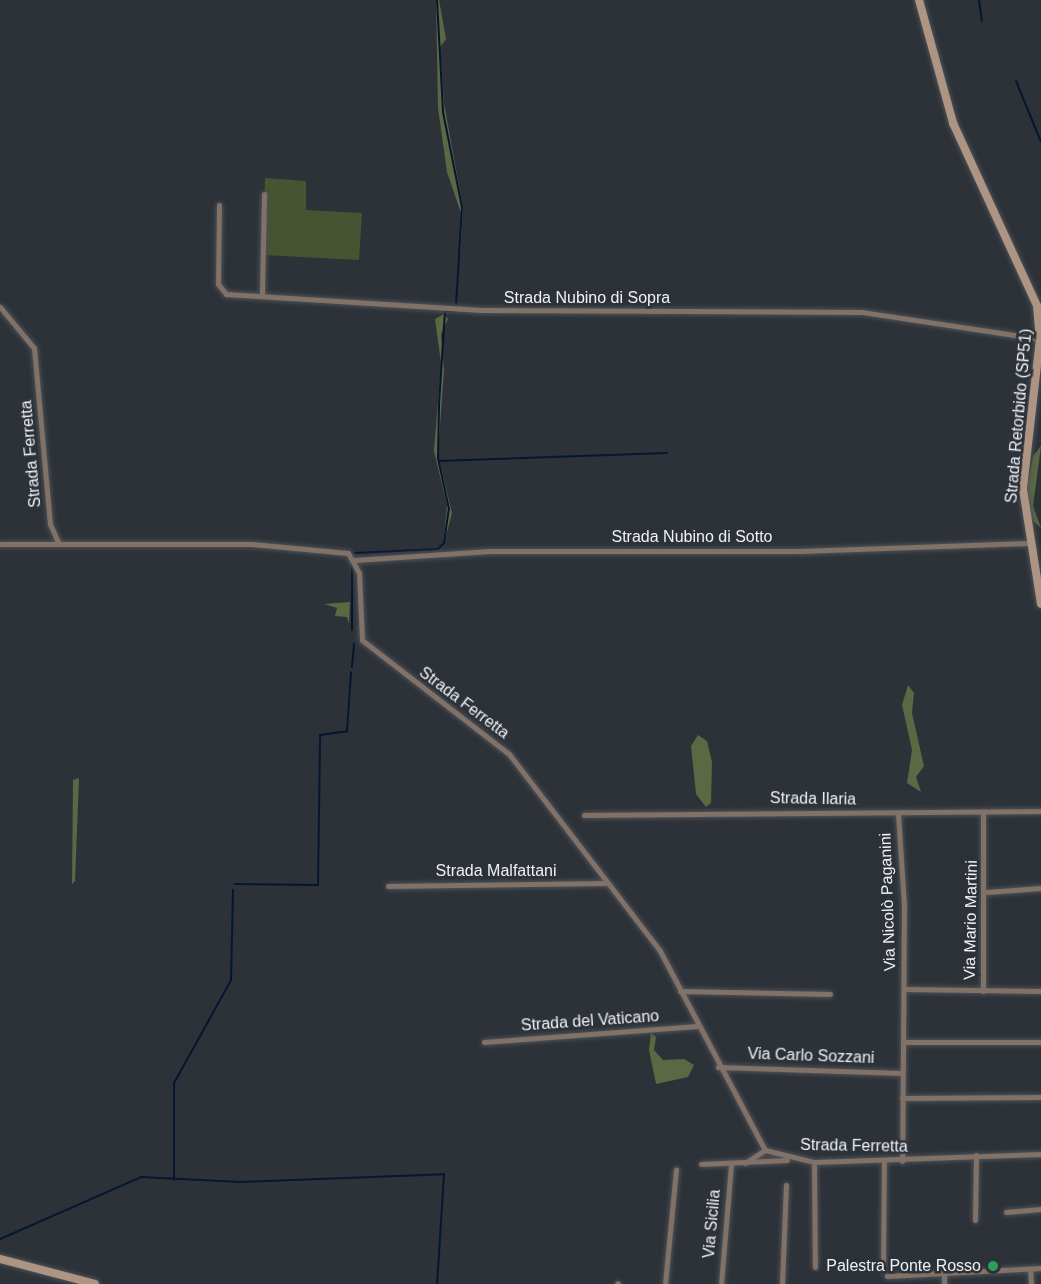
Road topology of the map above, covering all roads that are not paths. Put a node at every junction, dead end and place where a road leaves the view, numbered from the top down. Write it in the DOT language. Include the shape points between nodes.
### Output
graph roads {
  1 [pos="919,0"];
  2 [pos="264,194"];
  3 [pos="219,205"];
  4 [pos="262,293"];
  5 [pos="0,308"];
  6 [pos="1040,339"];
  7 [pos="52,532"];
  8 [pos="58,542"];
  9 [pos="43,543"];
  10 [pos="1029,543"];
  11 [pos="0,544"];
  12 [pos="355,560"];
  13 [pos="1041,604"];
  14 [pos="1041,811"];
  15 [pos="898,814"];
  16 [pos="983,814"];
  17 [pos="584,815"];
  18 [pos="605,883"];
  19 [pos="388,885"];
  20 [pos="1041,888"];
  21 [pos="987,892"];
  22 [pos="904,990"];
  23 [pos="680,991"];
  24 [pos="983,991"];
  25 [pos="1041,991"];
  26 [pos="830,994"];
  27 [pos="697,1026"];
  28 [pos="484,1042"];
  29 [pos="904,1042"];
  30 [pos="1041,1042"];
  31 [pos="718,1067"];
  32 [pos="902,1073"];
  33 [pos="1041,1097"];
  34 [pos="902,1098"];
  35 [pos="765,1150"];
  36 [pos="1041,1154"];
  37 [pos="976,1155"];
  38 [pos="791,1159"];
  39 [pos="902,1161"];
  40 [pos="814,1162"];
  41 [pos="885,1162"];
  42 [pos="701,1164"];
  43 [pos="744,1164"];
  44 [pos="731,1166"];
  45 [pos="676,1170"];
  46 [pos="786,1185"];
  47 [pos="1041,1209"];
  48 [pos="1006,1212"];
  49 [pos="975,1220"];
  50 [pos="0,1259"];
  51 [pos="815,1267"];
  52 [pos="1041,1268"];
  53 [pos="1030,1269"];
  54 [pos="883,1270"];
  55 [pos="944,1275"];
  56 [pos="887,1276"];
  57 [pos="95,1284"];
  58 [pos="665,1284"];
  59 [pos="721,1284"];
  60 [pos="782,1284"];
  61 [pos="944,1284"];
  62 [pos="1031,1284"];
  1 -- 6 [label="street, Strada Retorbido (SP51)" via="940,90 1031,285"];
  2 -- 4 [label="street"];
  3 -- 4 [label="street, Strada Nubino di Sopra" via="220,291"];
  4 -- 6 [label="street, Strada Nubino di Sopra" via="472,310 862,312"];
  5 -- 7 [label="street, Strada Ferretta" via="34,348"];
  6 -- 10 [label="street, Strada Retorbido (SP51)" via="1023,489"];
  7 -- 8 [label="street, Strada Ferretta"];
  7 -- 9 [label="street"];
  8 -- 9 [label="street"];
  8 -- 12 [label="street" via="338,548"];
  9 -- 11 [label="street"];
  10 -- 12 [label="street, Strada Nubino di Sotto" via="800,551 490,550"];
  10 -- 13 [label="street, Strada Retorbido (SP51)"];
  12 -- 18 [label="street, Strada Ferretta" via="362,640 493,739"];
  14 -- 16 [label="street, Strada Ilaria"];
  15 -- 16 [label="street, Strada Ilaria"];
  15 -- 17 [label="street, Strada Ilaria"];
  15 -- 22 [label="street, Via Nicolò Paganini"];
  16 -- 21 [label="street, Via Mario Martini"];
  18 -- 19 [label="street, Strada Malfattani"];
  18 -- 23 [label="street, Strada Ferretta" via="660,951"];
  20 -- 21 [label="street"];
  21 -- 24 [label="street, Via Mario Martini"];
  22 -- 24 [label="street"];
  22 -- 29 [label="street, Via Nicolò Paganini"];
  23 -- 26 [label="street"];
  23 -- 27 [label="street, Strada Ferretta"];
  24 -- 25 [label="street"];
  27 -- 28 [label="street, Strada del Vaticano"];
  27 -- 31 [label="street, Strada Ferretta"];
  29 -- 30 [label="street"];
  29 -- 32 [label="street, Via Nicolò Paganini"];
  31 -- 32 [label="street, Via Carlo Sozzani"];
  31 -- 35 [label="street, Strada Ferretta"];
  32 -- 34 [label="street, Via Nicolò Paganini"];
  33 -- 34 [label="street"];
  34 -- 39 [label="street, Via Nicolò Paganini"];
  35 -- 38 [label="street, Strada Ferretta"];
  35 -- 43 [label="street, Via Sicilia"];
  36 -- 37 [label="street, Strada Ferretta"];
  37 -- 39 [label="street, Strada Ferretta"];
  37 -- 49 [label="street"];
  38 -- 40 [label="street, Strada Ferretta"];
  38 -- 43 [label="street, Via Sicilia"];
  39 -- 41 [label="street, Strada Ferretta"];
  40 -- 41 [label="street, Strada Ferretta"];
  40 -- 51 [label="street"];
  41 -- 54 [label="street"];
  42 -- 44 [label="street, Via Sicilia"];
  43 -- 44 [label="street, Via Sicilia"];
  44 -- 59 [label="street, Via Sicilia"];
  45 -- 58 [label="street"];
  46 -- 60 [label="street"];
  47 -- 48 [label="street"];
  50 -- 57 [label="street"];
  52 -- 53 [label="street"];
  53 -- 55 [label="street"];
  53 -- 62 [label="street"];
  55 -- 56 [label="street"];
  55 -- 61 [label="street"];
}
